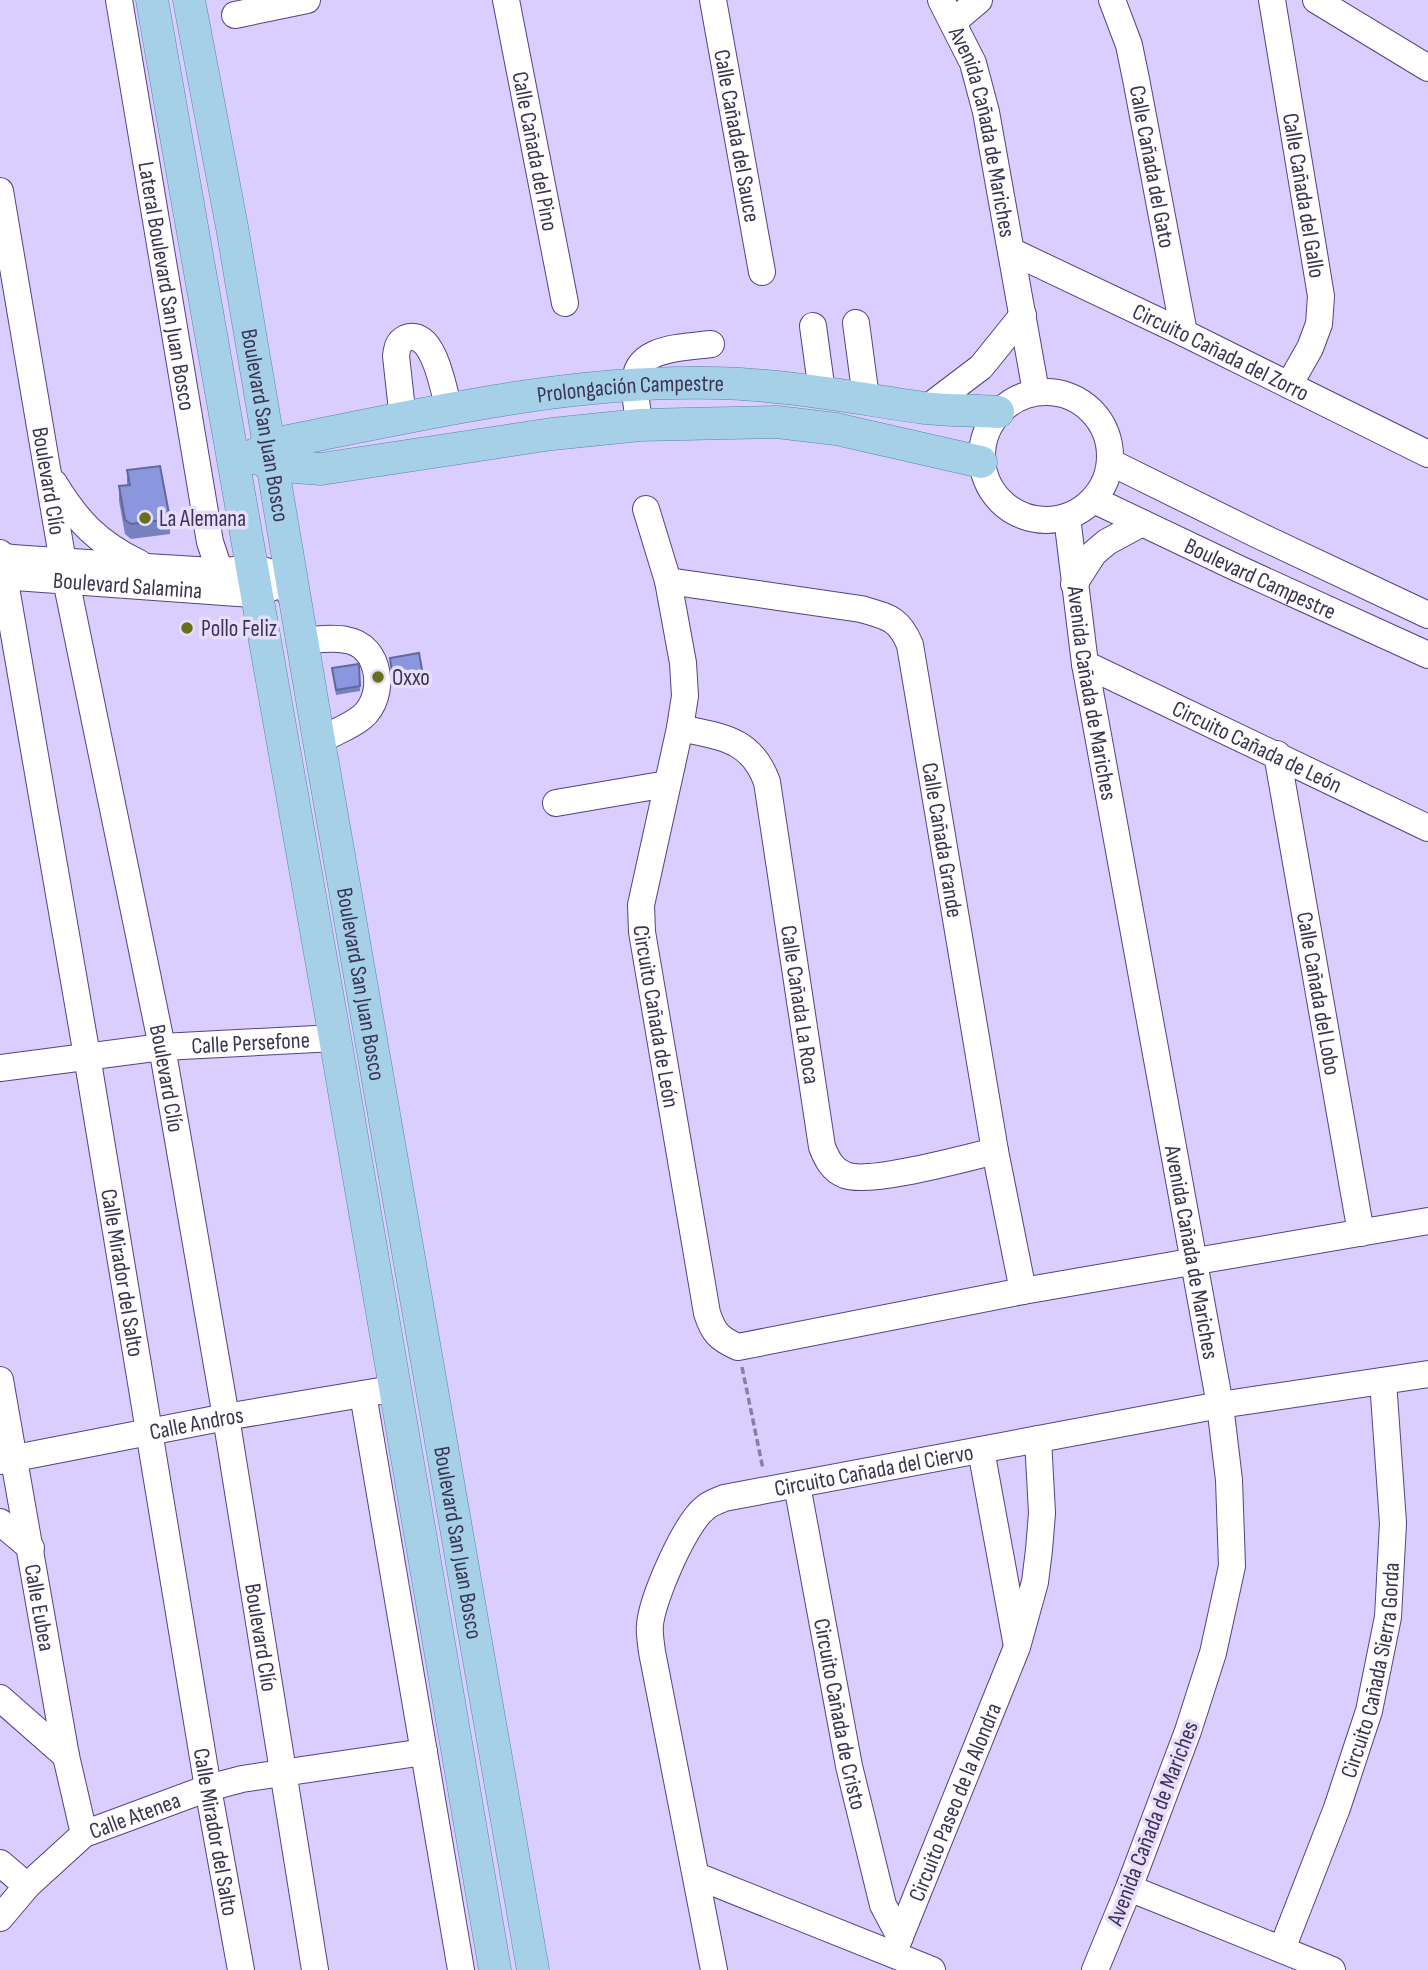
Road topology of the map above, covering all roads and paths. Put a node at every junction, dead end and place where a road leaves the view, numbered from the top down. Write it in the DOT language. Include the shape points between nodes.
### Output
graph roads {
  1 [pos="119,0"];
  2 [pos="152,0"];
  3 [pos="189,0"];
  4 [pos="307,0"];
  5 [pos="506,0"];
  6 [pos="713,0"];
  7 [pos="979,0"];
  8 [pos="1112,0"];
  9 [pos="1272,0"];
  10 [pos="1316,0"];
  11 [pos="947,11"];
  12 [pos="235,15"];
  13 [pos="1428,68"];
  14 [pos="0,191"];
  15 [pos="1012,251"];
  16 [pos="762,272"];
  17 [pos="565,303"];
  18 [pos="1023,315"];
  19 [pos="856,323"];
  20 [pos="813,326"];
  21 [pos="1184,333"];
  22 [pos="710,344"];
  23 [pos="255,366"];
  24 [pos="216,369"];
  25 [pos="634,384"];
  26 [pos="1289,384"];
  27 [pos="822,392"];
  28 [pos="1036,392"];
  29 [pos="866,398"];
  30 [pos="261,401"];
  31 [pos="927,408"];
  32 [pos="449,410"];
  33 [pos="998,412"];
  34 [pos="400,419"];
  35 [pos="640,425"];
  36 [pos="226,429"];
  37 [pos="264,454"];
  38 [pos="1428,454"];
  39 [pos="1111,461"];
  40 [pos="981,462"];
  41 [pos="344,465"];
  42 [pos="48,472"];
  43 [pos="237,490"];
  44 [pos="1094,500"];
  45 [pos="646,509"];
  46 [pos="1067,517"];
  47 [pos="1142,523"];
  48 [pos="1,564"];
  49 [pos="147,567"];
  50 [pos="65,571"];
  51 [pos="220,572"];
  52 [pos="269,572"];
  53 [pos="668,581"];
  54 [pos="1074,584"];
  55 [pos="1428,615"];
  56 [pos="302,640"];
  57 [pos="1428,655"];
  58 [pos="1086,664"];
  59 [pos="680,727"];
  60 [pos="319,741"];
  61 [pos="1276,754"];
  62 [pos="667,784"];
  63 [pos="556,803"];
  64 [pos="1428,828"];
  65 [pos="335,1038"];
  66 [pos="162,1047"];
  67 [pos="87,1056"];
  68 [pos="0,1068"];
  69 [pos="995,1151"];
  70 [pos="1428,1221"];
  71 [pos="1361,1233"];
  72 [pos="1195,1263"];
  73 [pos="1023,1291"];
  74 [pos="738,1348"];
  75 [pos="1428,1374"];
  76 [pos="0,1380"];
  77 [pos="1383,1381"];
  78 [pos="378,1391"];
  79 [pos="1220,1405"];
  80 [pos="226,1417"];
  81 [pos="150,1432"];
  82 [pos="1038,1439"];
  83 [pos="981,1450"];
  84 [pos="7,1459"];
  85 [pos="797,1485"];
  86 [pos="767,1490"];
  87 [pos="0,1522"];
  88 [pos="31,1548"];
  89 [pos="1017,1647"];
  90 [pos="0,1698"];
  91 [pos="424,1752"];
  92 [pos="66,1756"];
  93 [pos="282,1771"];
  94 [pos="208,1788"];
  95 [pos="84,1834"];
  96 [pos="0,1863"];
  97 [pos="697,1876"];
  98 [pos="27,1886"];
  99 [pos="1129,1888"];
  100 [pos="0,1918"];
  101 [pos="896,1945"];
  102 [pos="1282,1949"];
  103 [pos="242,1970"];
  104 [pos="315,1970"];
  105 [pos="461,1970"];
  106 [pos="495,1970"];
  107 [pos="533,1970"];
  108 [pos="714,1970"];
  109 [pos="932,1970"];
  110 [pos="1095,1970"];
  111 [pos="1332,1970"];
  1 -- 51 [label="street, Lateral Boulevard San Juan Bosco" via="210,542"];
  2 -- 24 [label="main road, Boulevard San Juan Bosco"];
  3 -- 23 [label="main road, Boulevard San Juan Bosco"];
  4 -- 12 [label="street"];
  5 -- 17 [label="street, Calle Cañada del Pino"];
  6 -- 16 [label="street, Calle Cañada del Sauce"];
  7 -- 11 [label="street"];
  8 -- 21 [label="street, Calle Cañada del Gato" via="1129,45"];
  9 -- 26 [label="street, Calle Cañada del Gallo" via="1321,296 1319,324"];
  10 -- 13 [label="street"];
  11 -- 15 [label="street, Avenida Cañada de Mariches" via="973,63"];
  14 -- 42 [label="street, Boulevard Clío"];
  15 -- 18 [label="street, Avenida Cañada de Mariches"];
  15 -- 21 [label="street, Circuito Cañada del Zorro"];
  18 -- 28 [label="street, Avenida Cañada de Mariches"];
  18 -- 31 [label="street" via="981,367"];
  19 -- 29 [label="street"];
  20 -- 27 [label="street"];
  21 -- 26 [label="street, Circuito Cañada del Zorro"];
  22 -- 25 [label="street" via="653,352 639,366"];
  23 -- 24 [label="main road" via="242,387 224,381"];
  23 -- 30 [label="main road, Boulevard San Juan Bosco"];
  24 -- 36 [label="main road, Boulevard San Juan Bosco"];
  25 -- 27 [label="main road, Prolongación Campestre" via="714,383"];
  25 -- 32 [label="main road, Prolongación Campestre"];
  25 -- 35 [label="street"];
  26 -- 38 [label="street, Circuito Cañada del Zorro"];
  27 -- 29 [label="main road, Prolongación Campestre"];
  28 -- 33 [label="street" via="1015,398"];
  28 -- 39 [label="street" via="1059,392 1081,401 1098,417 1108,438"];
  29 -- 31 [label="main road, Prolongación Campestre"];
  30 -- 34 [label="main road" via="295,425 372,415"];
  30 -- 37 [label="main road, Boulevard San Juan Bosco"];
  31 -- 33 [label="main road, Prolongación Campestre"];
  32 -- 34 [label="main road, Prolongación Campestre"];
  32 -- 34 [label="street" via="432,352 425,341 404,339 396,356"];
  33 -- 40 [label="street" via="984,435"];
  34 -- 37 [label="main road, Prolongación Campestre"];
  35 -- 40 [label="main road, Prolongación Campestre" via="777,422 836,429"];
  35 -- 41 [label="main road, Prolongación Campestre"];
  36 -- 37 [label="main road"];
  36 -- 43 [label="main road, Boulevard San Juan Bosco"];
  37 -- 41 [label="main road, Prolongación Campestre" via="303,469"];
  37 -- 43 [label="main road" via="246,466"];
  37 -- 52 [label="main road, Boulevard San Juan Bosco"];
  39 -- 44 [label="street"];
  39 -- 55 [label="street, Boulevard Campestre"];
  40 -- 46 [label="street" via="996,498 1011,510 1030,518"];
  41 -- 52 [label="main road" via="304,490"];
  42 -- 49 [label="street" via="82,523 114,551"];
  42 -- 50 [label="street, Boulevard Clío"];
  43 -- 52 [label="main road, Boulevard San Juan Bosco"];
  44 -- 46 [label="street"];
  44 -- 47 [label="street, Boulevard Campestre"];
  45 -- 53 [label="street, Circuito Cañada de León"];
  46 -- 54 [label="street, Avenida Cañada de Mariches"];
  47 -- 54 [label="street" via="1094,553"];
  47 -- 57 [label="street, Boulevard Campestre"];
  48 -- 50 [label="street, Boulevard Salamina"];
  48 -- 67 [label="street, Calle Mirador del Salto"];
  49 -- 50 [label="street, Boulevard Salamina"];
  49 -- 51 [label="street, Boulevard Salamina"];
  50 -- 52 [label="street, Boulevard Salamina"];
  50 -- 66 [label="street, Boulevard Clío"];
  51 -- 52 [label="street, Boulevard Salamina"];
  52 -- 56 [label="main road, Boulevard San Juan Bosco" via="266,595 275,594 297,610"];
  52 -- 65 [label="main road, Boulevard San Juan Bosco"];
  53 -- 59 [label="street, Circuito Cañada de León" via="683,663 685,696"];
  53 -- 69 [label="street, Calle Cañada Grande" via="861,609 885,616 902,628 910,645"];
  54 -- 58 [label="street, Avenida Cañada de Mariches"];
  56 -- 60 [label="main road, Boulevard San Juan Bosco"];
  56 -- 60 [label="street" via="348,639 369,652 379,674 375,697 363,716"];
  58 -- 61 [label="street, Circuito Cañada de León"];
  58 -- 72 [label="street, Avenida Cañada de Mariches"];
  59 -- 62 [label="street, Circuito Cañada de León"];
  59 -- 69 [label="street, Calle Cañada La Roca" via="746,748 760,763 767,782 821,1147 829,1164 845,1175 869,1178"];
  60 -- 107 [label="main road, Boulevard San Juan Bosco"];
  61 -- 64 [label="street, Circuito Cañada de León"];
  61 -- 71 [label="street, Calle Cañada del Lobo"];
  62 -- 63 [label="street"];
  62 -- 74 [label="street, Circuito Cañada de León" via="641,905 642,932 707,1313 714,1333"];
  65 -- 66 [label="street, Calle Persefone"];
  65 -- 78 [label="main road, Boulevard San Juan Bosco"];
  66 -- 67 [label="street, Calle Persefone"];
  66 -- 80 [label="street, Boulevard Clío"];
  67 -- 68 [label="street, Calle Persefone"];
  67 -- 81 [label="street, Calle Mirador del Salto"];
  69 -- 73 [label="street, Calle Cañada Grande"];
  70 -- 71 [label="street"];
  71 -- 72 [label="street"];
  72 -- 73 [label="street"];
  72 -- 79 [label="street, Avenida Cañada de Mariches"];
  73 -- 74 [label="street"];
  74 -- 86 [label="path"];
  75 -- 77 [label="street, Circuito Cañada del Ciervo"];
  76 -- 84 [label="street, Calle Eubea"];
  77 -- 79 [label="street, Circuito Cañada del Ciervo"];
  77 -- 102 [label="street, Circuito Cañada Sierra Gorda" via="1393,1523 1388,1617 1369,1711"];
  78 -- 80 [label="street, Calle Andros"];
  78 -- 91 [label="street"];
  78 -- 106 [label="main road, Boulevard San Juan Bosco"];
  79 -- 82 [label="street, Circuito Cañada del Ciervo"];
  79 -- 99 [label="street, Avenida Cañada de Mariches" via="1232,1566 1209,1666"];
  80 -- 81 [label="street, Calle Andros"];
  80 -- 93 [label="street, Boulevard Clío"];
  81 -- 84 [label="street, Calle Andros"];
  81 -- 94 [label="street, Calle Mirador del Salto"];
  82 -- 83 [label="street, Circuito Cañada del Ciervo"];
  82 -- 89 [label="street, Circuito Paseo de la Alondra" via="1039,1550"];
  83 -- 85 [label="street, Circuito Cañada del Ciervo"];
  83 -- 89 [label="street"];
  84 -- 88 [label="street, Calle Eubea"];
  85 -- 86 [label="street, Circuito Cañada del Ciervo"];
  85 -- 101 [label="street, Circuito Cañada de Cristo" via="849,1766"];
  86 -- 97 [label="street, Circuito Cañada del Ciervo" via="724,1498 705,1507 694,1520 656,1599 650,1626"];
  87 -- 88 [label="street"];
  88 -- 92 [label="street, Calle Eubea"];
  89 -- 101 [label="street, Circuito Paseo de la Alondra"];
  90 -- 92 [label="street"];
  91 -- 93 [label="street, Calle Atenea"];
  91 -- 105 [label="street"];
  92 -- 95 [label="street, Calle Eubea"];
  93 -- 94 [label="street, Calle Atenea"];
  93 -- 104 [label="street, Boulevard Clío"];
  94 -- 95 [label="street, Calle Atenea"];
  94 -- 103 [label="street, Calle Mirador del Salto"];
  95 -- 98 [label="street, Calle Atenea"];
  96 -- 98 [label="street"];
  97 -- 101 [label="street"];
  97 -- 108 [label="street, Circuito Cañada del Ciervo"];
  98 -- 100 [label="street, Calle Atenea"];
  99 -- 102 [label="street"];
  99 -- 110 [label="street, Avenida Cañada de Mariches"];
  101 -- 109 [label="street"];
  102 -- 111 [label="street"];
}
